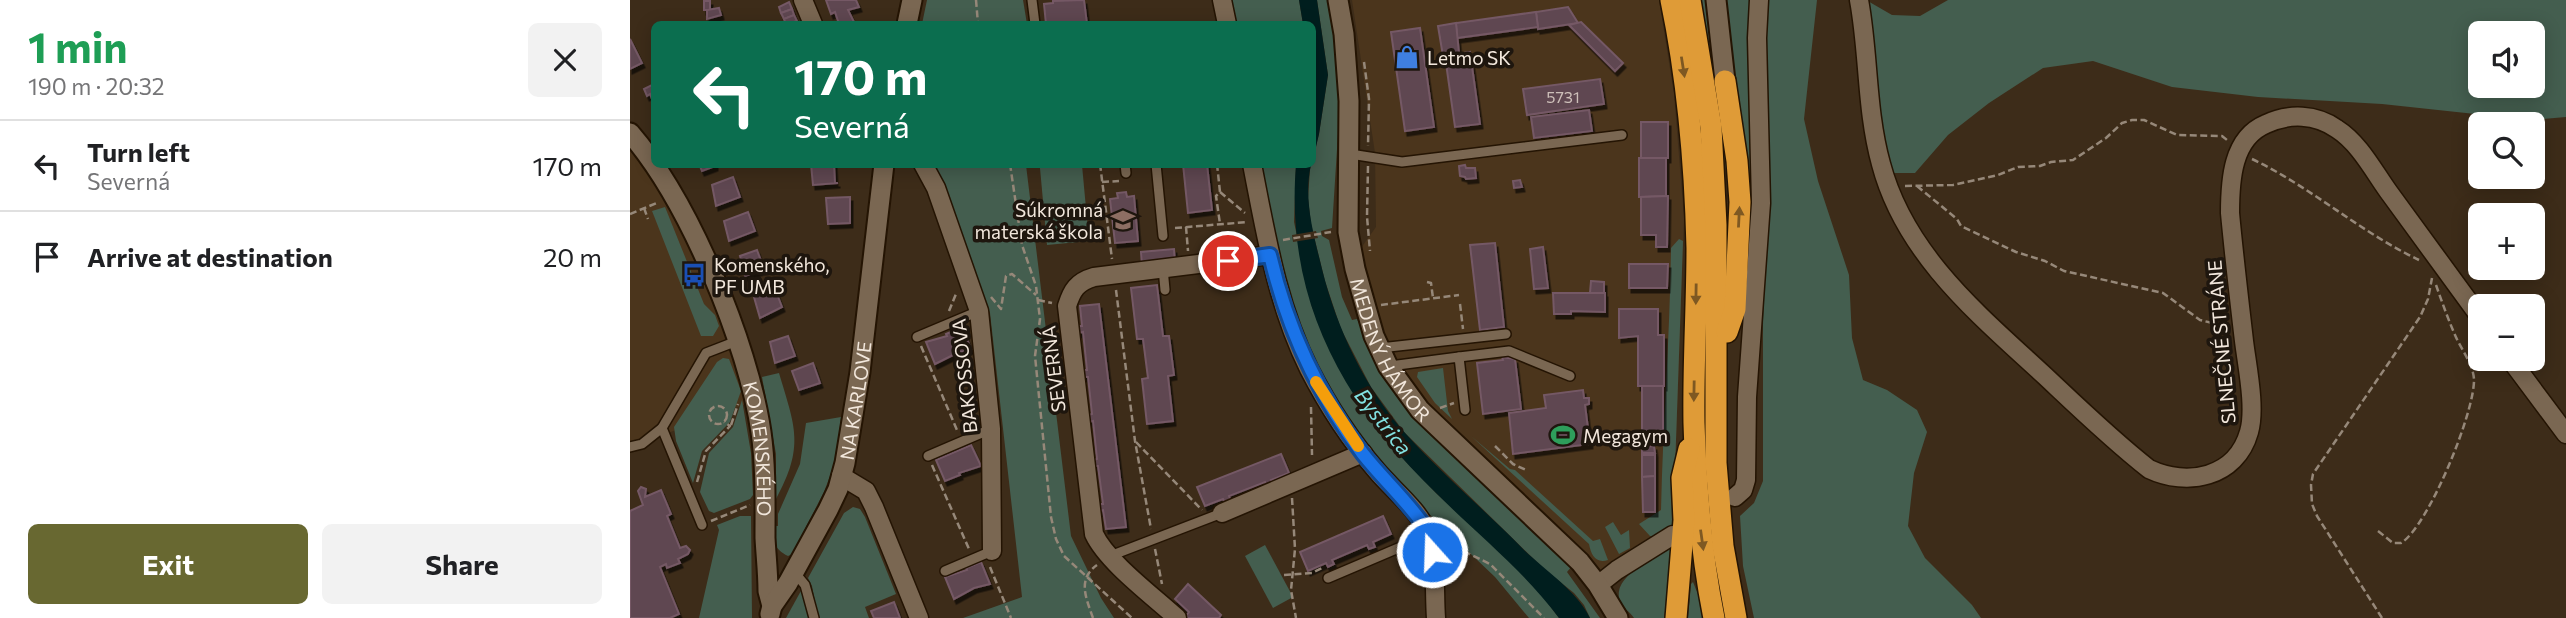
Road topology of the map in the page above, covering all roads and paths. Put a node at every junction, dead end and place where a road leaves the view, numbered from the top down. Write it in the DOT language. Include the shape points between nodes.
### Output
graph roads {
  1 [pos="803,0"];
  2 [pos="912,0"];
  3 [pos="976,0"];
  4 [pos="1032,0"];
  5 [pos="1222,0"];
  6 [pos="1338,0"];
  7 [pos="1671,0"];
  8 [pos="1690,0"];
  9 [pos="1716,0"];
  10 [pos="1759,0"];
  11 [pos="1859,0"];
  12 [pos="812,21"];
  13 [pos="908,21"];
  14 [pos="978,21"];
  15 [pos="1035,21"];
  16 [pos="1226,21"];
  17 [pos="1363,60"];
  18 [pos="1725,81"];
  19 [pos="630,134"];
  20 [pos="1622,135"];
  21 [pos="2240,149"];
  22 [pos="1359,155"];
  23 [pos="651,162"];
  24 [pos="656,168"];
  25 [pos="880,168"];
  26 [pos="925,168"];
  27 [pos="1011,168"];
  28 [pos="1101,168"];
  29 [pos="1156,168"];
  30 [pos="1217,168"];
  31 [pos="1253,168"];
  32 [pos="1888,185"];
  33 [pos="1917,186"];
  34 [pos="1220,192"];
  35 [pos="652,205"];
  36 [pos="644,208"];
  37 [pos="630,214"];
  38 [pos="648,219"];
  39 [pos="1220,223"];
  40 [pos="1716,225"];
  41 [pos="1186,227"];
  42 [pos="1162,232"];
  43 [pos="1331,232"];
  44 [pos="1287,239"];
  45 [pos="1370,253"];
  46 [pos="1270,255"];
  47 [pos="2435,262"];
  48 [pos="1189,265"];
  49 [pos="1163,268"];
  50 [pos="1114,274"];
  51 [pos="1427,282"];
  52 [pos="952,283"];
  53 [pos="973,290"];
  54 [pos="1165,290"];
  55 [pos="1459,295"];
  56 [pos="1037,296"];
  57 [pos="1379,296"];
  58 [pos="1433,298"];
  59 [pos="2468,302"];
  60 [pos="1460,304"];
  61 [pos="1381,305"];
  62 [pos="1383,310"];
  63 [pos="979,311"];
  64 [pos="2241,320"];
  65 [pos="942,326"];
  66 [pos="1727,332"];
  67 [pos="1506,334"];
  68 [pos="917,337"];
  69 [pos="1464,338"];
  70 [pos="737,341"];
  71 [pos="1384,357"];
  72 [pos="1459,357"];
  73 [pos="2520,371"];
  74 [pos="1570,376"];
  75 [pos="738,402"];
  76 [pos="1311,406"];
  77 [pos="1465,410"];
  78 [pos="724,422"];
  79 [pos="1694,423"];
  80 [pos="730,426"];
  81 [pos="662,428"];
  82 [pos="991,429"];
  83 [pos="2566,434"];
  84 [pos="961,441"];
  85 [pos="1135,441"];
  86 [pos="1495,446"];
  87 [pos="630,447"];
  88 [pos="1363,453"];
  89 [pos="1312,455"];
  90 [pos="928,456"];
  91 [pos="1526,470"];
  92 [pos="841,476"];
  93 [pos="1292,484"];
  94 [pos="1735,497"];
  95 [pos="691,498"];
  96 [pos="739,510"];
  97 [pos="1216,515"];
  98 [pos="716,519"];
  99 [pos="702,525"];
  100 [pos="2378,531"];
  101 [pos="1429,535"];
  102 [pos="1673,535"];
  103 [pos="1153,540"];
  104 [pos="989,553"];
  105 [pos="1110,556"];
  106 [pos="974,559"];
  107 [pos="768,560"];
  108 [pos="1325,567"];
  109 [pos="794,571"];
  110 [pos="945,571"];
  111 [pos="1284,575"];
  112 [pos="1293,575"];
  113 [pos="1086,576"];
  114 [pos="1328,578"];
  115 [pos="1598,585"];
  116 [pos="771,612"];
  117 [pos="1172,613"];
  118 [pos="814,618"];
  119 [pos="919,618"];
  120 [pos="1010,618"];
  121 [pos="1093,618"];
  122 [pos="1132,618"];
  123 [pos="1296,618"];
  124 [pos="1436,618"];
  125 [pos="1544,618"];
  126 [pos="1618,618"];
  127 [pos="1676,618"];
  128 [pos="1714,618"];
  129 [pos="1736,618"];
  130 [pos="1747,618"];
  131 [pos="2382,618"];
  1 -- 12 [label="street"];
  2 -- 13 [label="street"];
  3 -- 14 [label="path"];
  4 -- 15 [label="lane"];
  5 -- 16 [label="street"];
  6 -- 22 [label="street, MEDENÝ HÁMOR"];
  7 -- 79 [label="highway, one-way" via="1694,167"];
  8 -- 40 [label="highway" via="1711,127"];
  9 -- 18 [label="street"];
  10 -- 94 [label="street" via="1761,203 1746,480"];
  11 -- 32 [label="street, SLNEČNÉ STRÁNE" via="1871,115"];
  17 -- 22 [label="path" via="1369,99"];
  66 -- 18 [label="highway, one-way" via="1735,309 1740,202"];
  19 -- 23 [label="street, KOMENSKÉHO"];
  20 -- 22 [label="lane" via="1402,162"];
  21 -- 33 [label="path" via="2222,136 2177,135 2144,120 2132,120 2073,160 2018,167 1953,185"];
  21 -- 47 [label="path" via="2401,251"];
  21 -- 47 [label="street" via="2249,135 2276,119 2307,117 2338,129 2364,157"];
  21 -- 64 [label="street, SLNEČNÉ STRÁNE" via="2233,171 2230,213"];
  22 -- 45 [label="path"];
  22 -- 71 [label="street, MEDENÝ HÁMOR" via="1348,232 1365,310"];
  24 -- 70 [label="street, KOMENSKÉHO" via="686,221"];
  25 -- 92 [label="street, NA KARLOVE" via="860,372"];
  26 -- 53 [label="street, BAKOSSOVA"];
  27 -- 56 [label="path" via="1022,245"];
  28 -- 50 [label="path"];
  29 -- 42 [label="lane"];
  30 -- 34 [label="path"];
  31 -- 46 [label="street"];
  32 -- 33 [label="path"];
  32 -- 64 [label="street, SLNEČNÉ STRÁNE" via="1928,260 1947,282 2134,457 2164,476 2181,479 2216,473 2242,449 2250,430 2250,413"];
  33 -- 64 [label="path" via="1961,226 2016,252 2070,273 2163,293 2210,324"];
  34 -- 39 [label="path" via="1216,196"];
  34 -- 39 [label="path" via="1255,221"];
  35 -- 36 [label="path"];
  36 -- 37 [label="path"];
  36 -- 38 [label="path"];
  39 -- 41 [label="path"];
  40 -- 66 [label="highway"];
  40 -- 129 [label="highway" via="1716,463 1723,546"];
  41 -- 42 [label="path"];
  41 -- 48 [label="path"];
  43 -- 44 [label="path"];
  46 -- 48 [label="street, SEVERNÁ"];
  46 -- 88 [label="street" via="1308,368"];
  47 -- 59 [label="street"];
  48 -- 49 [label="street, SEVERNÁ"];
  49 -- 50 [label="street, SEVERNÁ"];
  49 -- 54 [label="lane"];
  50 -- 85 [label="path"];
  50 -- 105 [label="street, SEVERNÁ" via="1083,280 1067,306 1092,523 1098,543"];
  51 -- 58 [label="path"];
  52 -- 65 [label="path" via="956,295"];
  53 -- 56 [label="path" via="986,292 1001,309 1006,276 1012,274"];
  53 -- 63 [label="street, BAKOSSOVA"];
  55 -- 58 [label="path"];
  56 -- 113 [label="path" via="1040,319 1035,356 1051,517 1064,556"];
  57 -- 61 [label="path"];
  58 -- 61 [label="path"];
  60 -- 69 [label="path"];
  61 -- 62 [label="path"];
  63 -- 65 [label="lane"];
  63 -- 82 [label="street, BAKOSSOVA"];
  65 -- 68 [label="lane"];
  66 -- 130 [label="highway" via="1730,517"];
  67 -- 69 [label="lane"];
  68 -- 84 [label="path"];
  69 -- 71 [label="lane"];
  70 -- 81 [label="lane" via="706,353"];
  70 -- 107 [label="street, KOMENSKÉHO" via="761,434"];
  71 -- 72 [label="lane"];
  71 -- 115 [label="street, MEDENÝ HÁMOR" via="1420,410 1572,554"];
  72 -- 74 [label="lane" via="1508,351"];
  72 -- 77 [label="lane"];
  73 -- 83 [label="street"];
  75 -- 80 [label="path"];
  76 -- 89 [label="path"];
  78 -- 78 [label="path" via="726,410 713,408 712,421"];
  78 -- 80 [label="path"];
  79 -- 127 [label="highway" via="1682,478"];
  79 -- 128 [label="highway, one-way" via="1700,522"];
  80 -- 95 [label="path" via="706,451"];
  81 -- 87 [label="lane" via="642,444"];
  81 -- 95 [label="lane"];
  82 -- 84 [label="lane"];
  82 -- 104 [label="street, BAKOSSOVA"];
  84 -- 90 [label="lane"];
  85 -- 97 [label="path"];
  85 -- 103 [label="path"];
  86 -- 91 [label="path"];
  88 -- 93 [label="street"];
  88 -- 101 [label="street"];
  90 -- 106 [label="path"];
  92 -- 109 [label="street, NA KARLOVE"];
  92 -- 119 [label="street" via="870,499"];
  93 -- 97 [label="street"];
  93 -- 112 [label="path"];
  95 -- 99 [label="lane"];
  96 -- 98 [label="path"];
  97 -- 103 [label="lane"];
  100 -- 131 [label="path" via="2393,543 2401,543 2415,528 2452,460 2472,395 2471,367 2432,274 2420,317 2313,474 2311,485 2317,516"];
  101 -- 114 [label="lane"];
  101 -- 124 [label="street"];
  101 -- 125 [label="path" via="1490,564"];
  102 -- 115 [label="street"];
  103 -- 105 [label="lane"];
  103 -- 117 [label="path"];
  104 -- 106 [label="lane"];
  104 -- 120 [label="path"];
  105 -- 113 [label="path"];
  105 -- 117 [label="street, SEVERNÁ"];
  106 -- 110 [label="lane"];
  107 -- 109 [label="street"];
  107 -- 116 [label="street, KOMENSKÉHO"];
  108 -- 112 [label="path"];
  109 -- 116 [label="street, NA KARLOVE"];
  109 -- 118 [label="lane" via="805,585"];
  111 -- 112 [label="path"];
  112 -- 123 [label="path"];
  113 -- 121 [label="path"];
  113 -- 122 [label="path"];
  115 -- 126 [label="street, MEDENÝ HÁMOR"];
}
